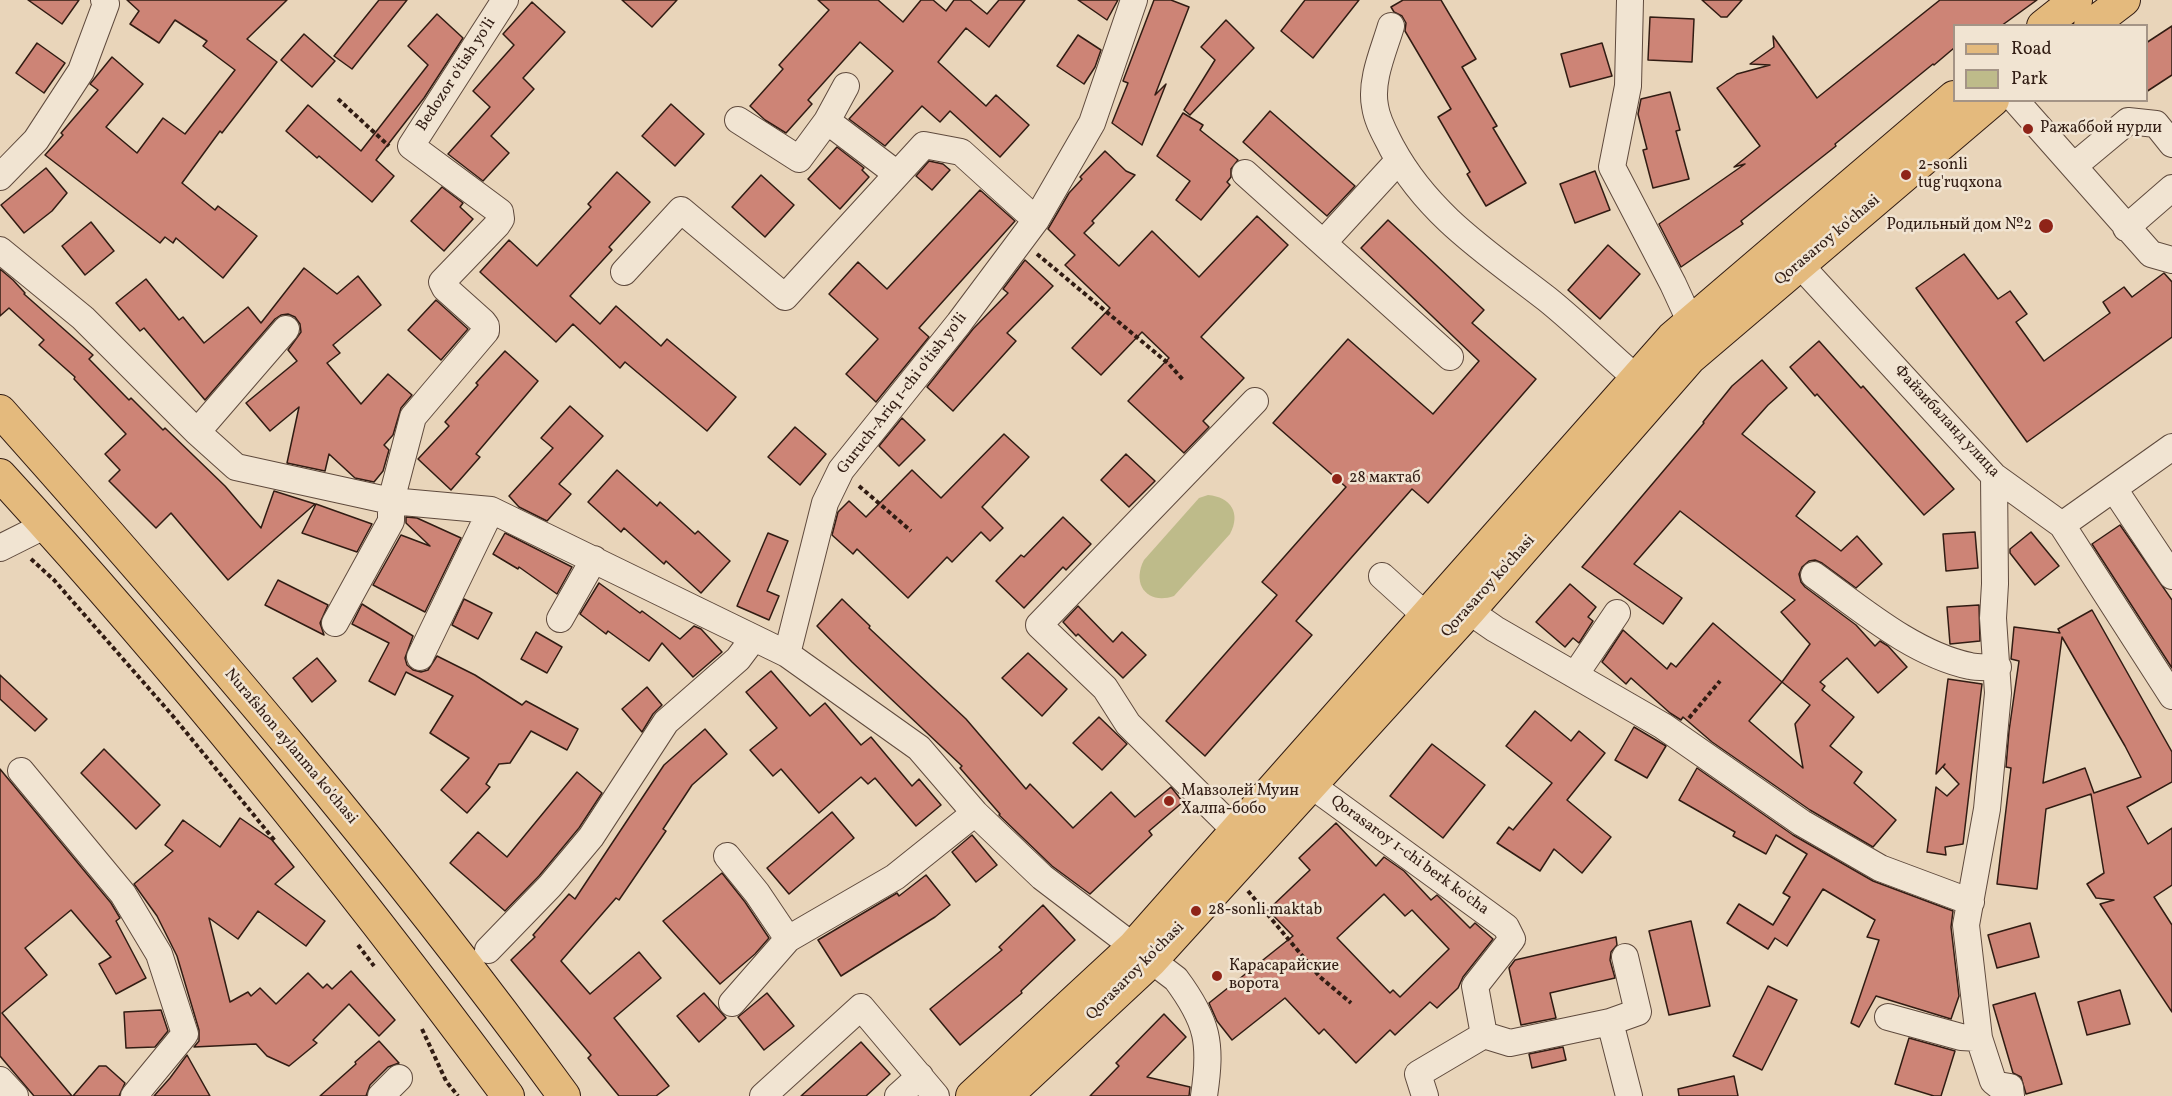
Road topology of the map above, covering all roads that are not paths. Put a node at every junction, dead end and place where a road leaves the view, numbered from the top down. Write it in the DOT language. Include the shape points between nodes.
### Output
graph roads {
  1 [pos="104,0"];
  2 [pos="505,0"];
  3 [pos="1134,0"];
  4 [pos="1630,0"];
  5 [pos="2076,0"];
  6 [pos="2124,0"];
  7 [pos="2046,24"];
  8 [pos="2093,24"];
  9 [pos="1391,26"];
  10 [pos="846,86"];
  11 [pos="1953,99"];
  12 [pos="1991,102"];
  13 [pos="2017,102"];
  14 [pos="738,120"];
  15 [pos="827,121"];
  16 [pos="2172,144"];
  17 [pos="1399,160"];
  18 [pos="2074,166"];
  19 [pos="1245,173"];
  20 [pos="897,174"];
  21 [pos="0,177"];
  22 [pos="2172,188"];
  23 [pos="1036,220"];
  24 [pos="2126,228"];
  25 [pos="1323,243"];
  26 [pos="0,250"];
  27 [pos="2172,260"];
  28 [pos="1800,264"];
  29 [pos="624,272"];
  30 [pos="1690,321"];
  31 [pos="286,329"];
  32 [pos="1449,357"];
  33 [pos="1636,378"];
  34 [pos="1255,401"];
  35 [pos="0,411"];
  36 [pos="197,432"];
  37 [pos="2171,451"];
  38 [pos="0,475"];
  39 [pos="1994,476"];
  40 [pos="2114,489"];
  41 [pos="392,501"];
  42 [pos="491,510"];
  43 [pos="46,525"];
  44 [pos="2062,525"];
  45 [pos="7,546"];
  46 [pos="594,559"];
  47 [pos="1814,575"];
  48 [pos="1382,576"];
  49 [pos="2172,576"];
  50 [pos="1469,611"];
  51 [pos="1617,613"];
  52 [pos="1425,615"];
  53 [pos="560,619"];
  54 [pos="335,623"];
  55 [pos="753,639"];
  56 [pos="787,654"];
  57 [pos="420,657"];
  58 [pos="221,664"];
  59 [pos="1998,667"];
  60 [pos="1575,675"];
  61 [pos="189,691"];
  62 [pos="2172,696"];
  63 [pos="21,771"];
  64 [pos="1311,785"];
  65 [pos="975,813"];
  66 [pos="1235,830"];
  67 [pos="371,845"];
  68 [pos="727,856"];
  69 [pos="338,872"];
  70 [pos="1971,902"];
  71 [pos="788,939"];
  72 [pos="488,950"];
  73 [pos="1142,954"];
  74 [pos="1625,957"];
  75 [pos="732,1003"];
  76 [pos="1888,1017"];
  77 [pos="1610,1022"];
  78 [pos="1484,1035"];
  79 [pos="1979,1038"];
  80 [pos="920,1076"];
  81 [pos="399,1078"];
  82 [pos="0,1080"];
  83 [pos="15,1096"];
  84 [pos="134,1096"];
  85 [pos="381,1096"];
  86 [pos="508,1096"];
  87 [pos="564,1096"];
  88 [pos="763,1096"];
  89 [pos="898,1096"];
  90 [pos="936,1096"];
  91 [pos="972,1096"];
  92 [pos="1006,1096"];
  93 [pos="1204,1096"];
  94 [pos="1425,1096"];
  95 [pos="1629,1096"];
  96 [pos="2011,1096"];
  1 -- 21 [label="street" via="106,4 81,71 36,140"];
  2 -- 41 [label="street, Bedozor o'tish yo'li" via="411,146 500,212 501,219 442,282 483,322 486,331 412,417"];
  3 -- 23 [label="street, Guruch-Ariq 1-chi o'tish yo'li" via="1092,123"];
  4 -- 30 [label="street" via="1628,86 1612,166"];
  5 -- 7 [label="main road"];
  6 -- 8 [label="main road"];
  9 -- 17 [label="street" via="1374,84 1374,104 1380,125"];
  10 -- 15 [label="street"];
  11 -- 30 [label="main road, Qorasaroy ko'chasi"];
  12 -- 28 [label="main road, Qorasaroy ko'chasi"];
  13 -- 18 [label="street"];
  14 -- 15 [label="street" via="800,159"];
  15 -- 20 [label="street"];
  16 -- 18 [label="street" via="2156,124 2128,121"];
  17 -- 25 [label="street"];
  17 -- 33 [label="street" via="1416,186 1459,232 1548,300"];
  18 -- 24 [label="street"];
  19 -- 25 [label="street"];
  20 -- 23 [label="street" via="924,145 961,152"];
  20 -- 29 [label="street" via="785,297 681,210"];
  22 -- 24 [label="street"];
  23 -- 56 [label="street, Guruch-Ariq 1-chi o'tish yo'li" via="841,470 825,503"];
  24 -- 27 [label="street" via="2151,254"];
  25 -- 32 [label="street"];
  26 -- 36 [label="street" via="83,318"];
  28 -- 39 [label="street, Файзибаланд улица"];
  28 -- 50 [label="main road, Qorasaroy ko'chasi" via="1690,358"];
  30 -- 33 [label="main road, Qorasaroy ko'chasi"];
  31 -- 36 [label="street"];
  33 -- 52 [label="main road, Qorasaroy ko'chasi"];
  34 -- 66 [label="street" via="1039,625 1105,688 1128,724"];
  35 -- 58 [label="main road, Nurafshon aylanma ko'chasi"];
  36 -- 41 [label="street" via="236,466"];
  37 -- 40 [label="street"];
  38 -- 43 [label="main road"];
  39 -- 44 [label="street, Файзибаланд улица"];
  39 -- 59 [label="street" via="1993,618"];
  40 -- 44 [label="street"];
  40 -- 49 [label="street"];
  41 -- 42 [label="street"];
  41 -- 54 [label="street" via="391,521"];
  42 -- 46 [label="street"];
  42 -- 57 [label="street"];
  43 -- 45 [label="street"];
  43 -- 61 [label="main road"];
  44 -- 62 [label="street, Файзибаланд улица"];
  46 -- 53 [label="street"];
  46 -- 55 [label="street"];
  47 -- 59 [label="street" via="1926,651 1971,667"];
  48 -- 52 [label="street"];
  50 -- 60 [label="street"];
  50 -- 64 [label="main road, Qorasaroy ko'chasi"];
  51 -- 60 [label="street"];
  52 -- 66 [label="main road, Qorasaroy ko'chasi"];
  55 -- 56 [label="street"];
  55 -- 72 [label="street" via="738,659 666,722 591,837"];
  56 -- 65 [label="street" via="919,748"];
  58 -- 61 [label="main road" via="221,677 214,687 202,692"];
  58 -- 67 [label="main road, Nurafshon aylanma ko'chasi"];
  59 -- 70 [label="street" via="1986,809"];
  60 -- 70 [label="street" via="1675,735 1802,823 1880,868"];
  61 -- 69 [label="main road"];
  63 -- 84 [label="street" via="123,894 159,954 185,1034"];
  64 -- 73 [label="main road, Qorasaroy ko'chasi" via="1231,872"];
  64 -- 78 [label="street, Qorasaroy 1-chi berk ko'cha" via="1506,927 1512,939 1475,986"];
  65 -- 71 [label="street" via="895,877"];
  65 -- 73 [label="street" via="1042,877"];
  66 -- 73 [label="main road, Qorasaroy ko'chasi"];
  67 -- 69 [label="main road" via="357,842 344,846 336,856"];
  67 -- 87 [label="main road, Nurafshon aylanma ko'chasi"];
  68 -- 71 [label="street"];
  69 -- 86 [label="main road"];
  70 -- 79 [label="street" via="1966,926"];
  71 -- 75 [label="street"];
  73 -- 91 [label="main road, Qorasaroy ko'chasi"];
  73 -- 92 [label="main road, Qorasaroy ko'chasi"];
  73 -- 93 [label="street" via="1176,979 1204,1024 1209,1066"];
  74 -- 77 [label="street" via="1638,1012"];
  76 -- 79 [label="street" via="1961,1037"];
  77 -- 78 [label="street" via="1510,1043"];
  77 -- 95 [label="street"];
  78 -- 94 [label="street" via="1418,1074"];
  79 -- 96 [label="street" via="1994,1081 2010,1087"];
  80 -- 88 [label="street" via="861,1007"];
  80 -- 89 [label="street"];
  80 -- 90 [label="street"];
  81 -- 85 [label="street"];
  82 -- 83 [label="street"];
}
